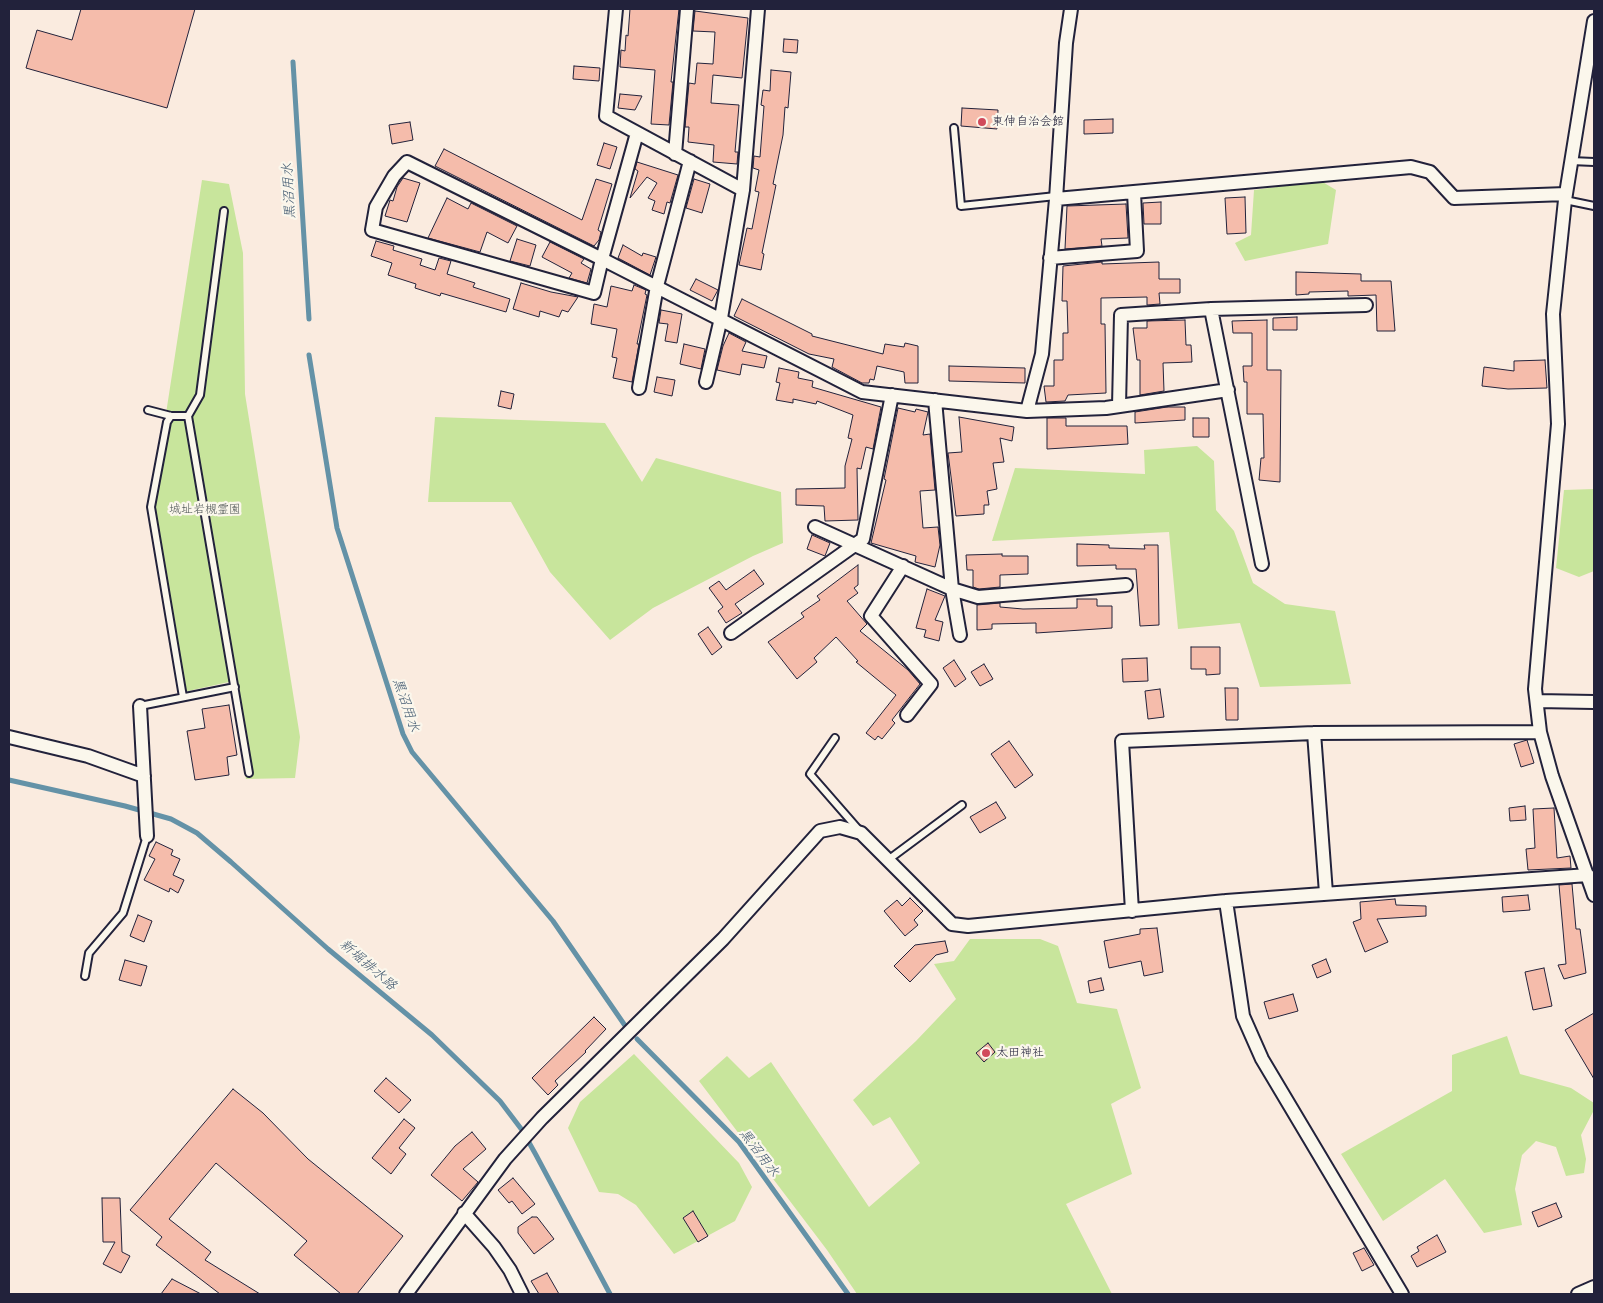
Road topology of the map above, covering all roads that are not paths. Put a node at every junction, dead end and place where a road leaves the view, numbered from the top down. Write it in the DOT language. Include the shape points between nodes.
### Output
graph roads {
  1 [pos="616,9"];
  2 [pos="687,9"];
  3 [pos="754,9"];
  4 [pos="758,9"];
  5 [pos="1071,9"];
  6 [pos="1594,21"];
  7 [pos="1590,62"];
  8 [pos="954,128"];
  9 [pos="637,132"];
  10 [pos="675,154"];
  11 [pos="1571,160"];
  12 [pos="690,161"];
  13 [pos="1594,162"];
  14 [pos="743,190"];
  15 [pos="1134,193"];
  16 [pos="1056,197"];
  17 [pos="1565,197"];
  18 [pos="1594,206"];
  19 [pos="224,211"];
  20 [pos="1050,258"];
  21 [pos="602,259"];
  22 [pos="657,286"];
  23 [pos="1366,305"];
  24 [pos="1211,309"];
  25 [pos="721,318"];
  26 [pos="706,382"];
  27 [pos="640,388"];
  28 [pos="1228,390"];
  29 [pos="892,395"];
  30 [pos="935,400"];
  31 [pos="1120,406"];
  32 [pos="148,410"];
  33 [pos="1027,411"];
  34 [pos="171,416"];
  35 [pos="188,416"];
  36 [pos="815,527"];
  37 [pos="855,544"];
  38 [pos="1262,564"];
  39 [pos="903,566"];
  40 [pos="1126,585"];
  41 [pos="952,589"];
  42 [pos="731,633"];
  43 [pos="960,635"];
  44 [pos="234,687"];
  45 [pos="183,697"];
  46 [pos="1536,701"];
  47 [pos="1594,702"];
  48 [pos="140,706"];
  49 [pos="907,715"];
  50 [pos="1540,732"];
  51 [pos="1314,733"];
  52 [pos="9,737"];
  53 [pos="835,738"];
  54 [pos="249,773"];
  55 [pos="144,776"];
  56 [pos="962,805"];
  57 [pos="861,833"];
  58 [pos="147,836"];
  59 [pos="888,860"];
  60 [pos="1588,875"];
  61 [pos="1326,893"];
  62 [pos="1594,895"];
  63 [pos="1226,901"];
  64 [pos="1132,912"];
  65 [pos="85,976"];
  66 [pos="464,1213"];
  67 [pos="1594,1287"];
  68 [pos="406,1294"];
  69 [pos="522,1294"];
  70 [pos="1402,1294"];
  71 [pos="1578,1294"];
  1 -- 9 [label="street" via="606,116"];
  2 -- 10 [label="street"];
  3 -- 4 [label="street"];
  4 -- 14 [label="street"];
  5 -- 16 [label="street"];
  6 -- 7 [label="street"];
  7 -- 11 [label="street"];
  8 -- 16 [label="lane" via="962,206"];
  9 -- 10 [label="street"];
  9 -- 21 [label="street"];
  10 -- 12 [label="street"];
  11 -- 13 [label="lane"];
  11 -- 17 [label="street"];
  12 -- 14 [label="street"];
  12 -- 22 [label="street"];
  14 -- 25 [label="street"];
  15 -- 16 [label="street"];
  15 -- 17 [label="street" via="1411,167 1430,172 1454,198"];
  15 -- 20 [label="street" via="1137,251"];
  16 -- 20 [label="street"];
  17 -- 18 [label="lane"];
  17 -- 46 [label="street" via="1553,314 1558,424"];
  19 -- 35 [label="lane" via="200,395"];
  20 -- 33 [label="street" via="1042,354"];
  21 -- 21 [label="street" via="406,162 376,208 372,230 594,293"];
  21 -- 22 [label="street"];
  22 -- 25 [label="street"];
  22 -- 27 [label="street"];
  23 -- 24 [label="street"];
  24 -- 28 [label="street"];
  24 -- 31 [label="street" via="1121,315"];
  25 -- 26 [label="street"];
  25 -- 29 [label="street" via="862,392"];
  28 -- 31 [label="street"];
  28 -- 38 [label="street"];
  29 -- 30 [label="street"];
  29 -- 37 [label="street" via="863,539"];
  30 -- 33 [label="street"];
  30 -- 41 [label="street"];
  31 -- 33 [label="street"];
  32 -- 34 [label="lane"];
  34 -- 35 [label="lane"];
  34 -- 45 [label="lane" via="167,422 151,507"];
  35 -- 44 [label="lane"];
  36 -- 37 [label="street"];
  37 -- 39 [label="street"];
  37 -- 42 [label="street"];
  39 -- 41 [label="street"];
  39 -- 49 [label="street" via="871,616 931,684"];
  40 -- 41 [label="street" via="978,597"];
  41 -- 43 [label="street"];
  44 -- 45 [label="lane"];
  44 -- 54 [label="lane"];
  45 -- 48 [label="lane"];
  46 -- 47 [label="street"];
  46 -- 50 [label="street"];
  48 -- 55 [label="street"];
  50 -- 51 [label="street"];
  50 -- 60 [label="street" via="1552,776"];
  51 -- 61 [label="street"];
  51 -- 64 [label="street" via="1122,741"];
  52 -- 55 [label="street" via="88,756"];
  53 -- 57 [label="lane" via="810,774"];
  55 -- 58 [label="street"];
  56 -- 59 [label="lane"];
  57 -- 59 [label="street"];
  57 -- 66 [label="street" via="840,826 820,831 723,940 542,1118 505,1159"];
  58 -- 65 [label="lane" via="123,913 89,953"];
  59 -- 64 [label="street" via="952,924 968,926"];
  60 -- 61 [label="street"];
  60 -- 62 [label="street"];
  61 -- 63 [label="street"];
  63 -- 64 [label="street"];
  63 -- 70 [label="street" via="1243,1016 1262,1059"];
  66 -- 68 [label="street"];
  66 -- 69 [label="street" via="494,1247"];
  67 -- 71 [label="street"];
}
